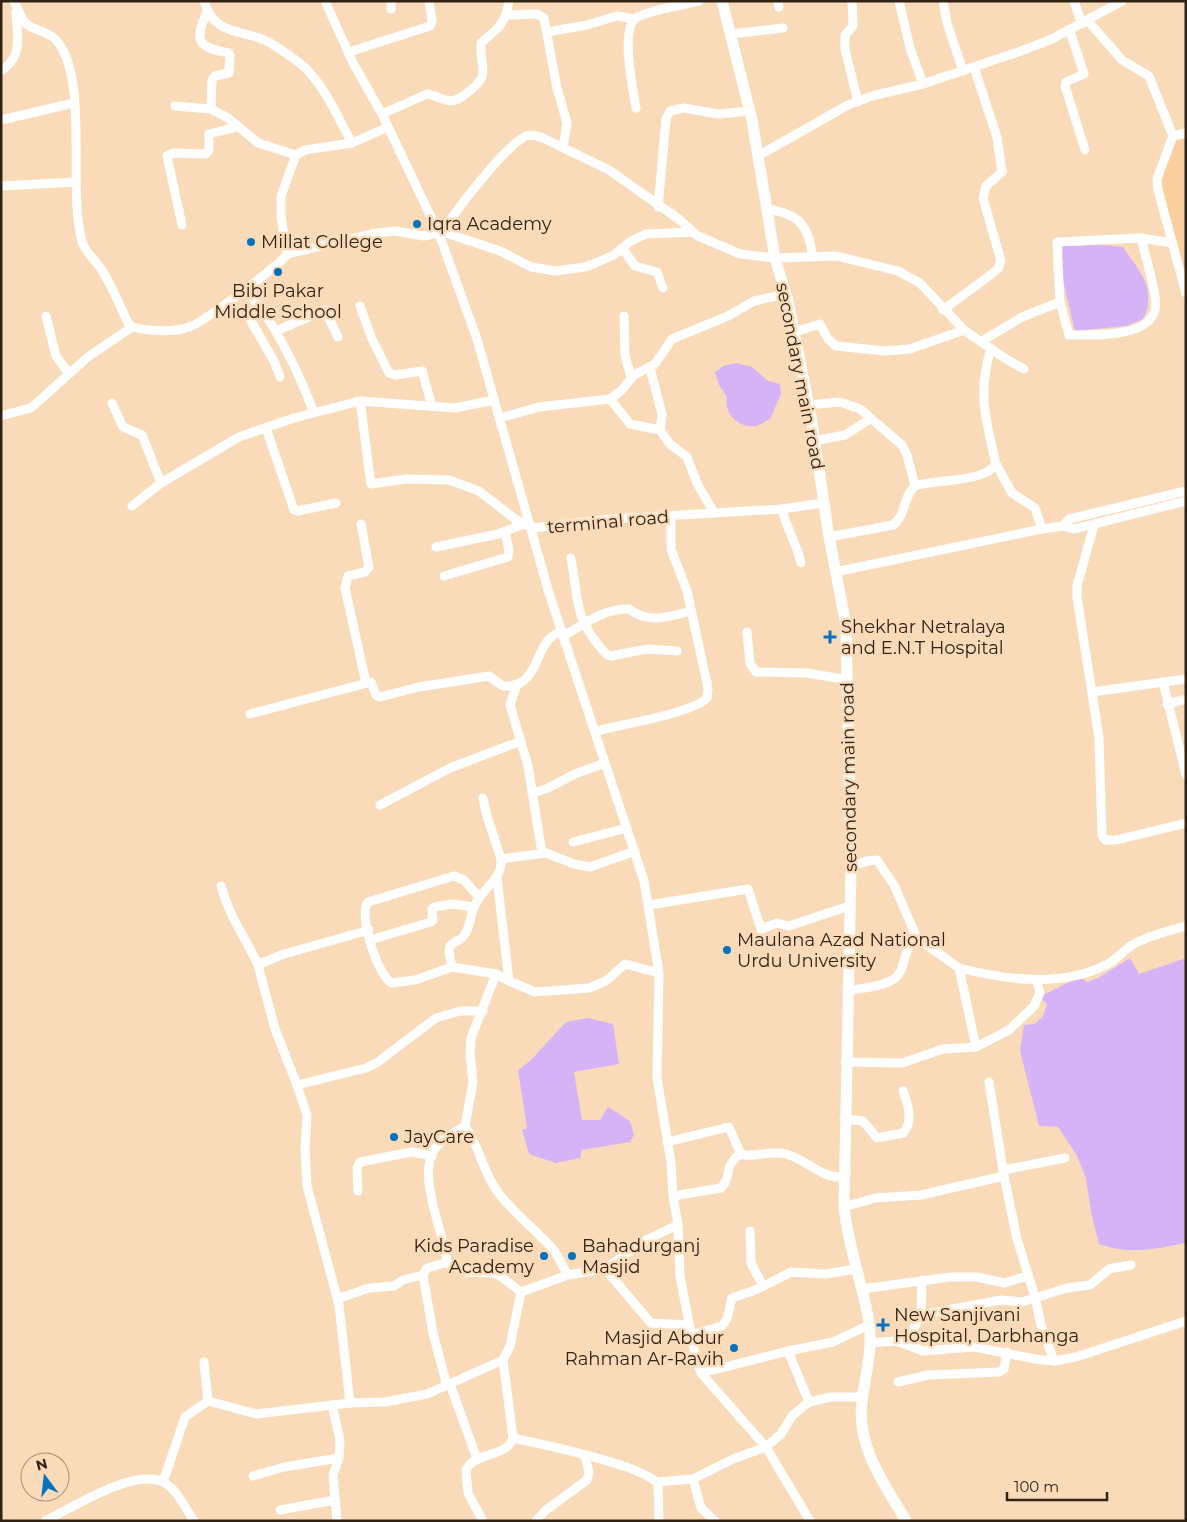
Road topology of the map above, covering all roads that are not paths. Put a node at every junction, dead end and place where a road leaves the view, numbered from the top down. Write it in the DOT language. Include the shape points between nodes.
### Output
graph roads {
  1 [pos="204,1"];
  2 [pos="325,1"];
  3 [pos="429,1"];
  4 [pos="508,1"];
  5 [pos="699,1"];
  6 [pos="722,1"];
  7 [pos="852,1"];
  8 [pos="899,1"];
  9 [pos="943,1"];
  10 [pos="1074,1"];
  11 [pos="1122,1"];
  12 [pos="15,4"];
  13 [pos="207,12"];
  14 [pos="506,15"];
  15 [pos="635,18"];
  16 [pos="1085,23"];
  17 [pos="783,28"];
  18 [pos="1070,31"];
  19 [pos="547,32"];
  20 [pos="731,34"];
  21 [pos="349,52"];
  22 [pos="974,67"];
  23 [pos="1,71"];
  24 [pos="963,71"];
  25 [pos="923,84"];
  26 [pos="858,102"];
  27 [pos="74,103"];
  28 [pos="175,106"];
  29 [pos="636,108"];
  30 [pos="211,109"];
  31 [pos="750,111"];
  32 [pos="382,114"];
  33 [pos="1,120"];
  34 [pos="388,126"];
  35 [pos="237,127"];
  36 [pos="1186,133"];
  37 [pos="1173,136"];
  38 [pos="352,143"];
  39 [pos="563,148"];
  40 [pos="1085,150"];
  41 [pos="296,155"];
  42 [pos="758,156"];
  43 [pos="76,182"];
  44 [pos="1,186"];
  45 [pos="658,207"];
  46 [pos="767,210"];
  47 [pos="182,225"];
  48 [pos="693,232"];
  49 [pos="441,233"];
  50 [pos="1141,238"];
  51 [pos="1172,243"];
  52 [pos="622,248"];
  53 [pos="286,254"];
  54 [pos="814,257"];
  55 [pos="775,258"];
  56 [pos="663,288"];
  57 [pos="248,289"];
  58 [pos="1186,293"];
  59 [pos="786,294"];
  60 [pos="1060,302"];
  61 [pos="256,306"];
  62 [pos="360,306"];
  63 [pos="943,310"];
  64 [pos="46,316"];
  65 [pos="624,316"];
  66 [pos="132,327"];
  67 [pos="964,330"];
  68 [pos="276,331"];
  69 [pos="795,332"];
  70 [pos="338,336"];
  71 [pos="982,341"];
  72 [pos="991,349"];
  73 [pos="650,368"];
  74 [pos="1024,369"];
  75 [pos="69,374"];
  76 [pos="280,378"];
  77 [pos="631,378"];
  78 [pos="610,399"];
  79 [pos="494,400"];
  80 [pos="360,401"];
  81 [pos="112,403"];
  82 [pos="808,405"];
  83 [pos="432,406"];
  84 [pos="314,413"];
  85 [pos="1,416"];
  86 [pos="500,418"];
  87 [pos="870,419"];
  88 [pos="266,428"];
  89 [pos="660,430"];
  90 [pos="814,442"];
  91 [pos="996,464"];
  92 [pos="161,483"];
  93 [pos="915,486"];
  94 [pos="1186,491"];
  95 [pos="1162,502"];
  96 [pos="336,503"];
  97 [pos="823,503"];
  98 [pos="1185,504"];
  99 [pos="132,506"];
  100 [pos="782,509"];
  101 [pos="714,513"];
  102 [pos="671,516"];
  103 [pos="361,524"];
  104 [pos="1094,525"];
  105 [pos="528,526"];
  106 [pos="1063,526"];
  107 [pos="1042,529"];
  108 [pos="505,532"];
  109 [pos="829,537"];
  110 [pos="436,547"];
  111 [pos="571,558"];
  112 [pos="801,563"];
  113 [pos="835,572"];
  114 [pos="444,576"];
  115 [pos="692,611"];
  116 [pos="584,625"];
  117 [pos="747,632"];
  118 [pos="562,633"];
  119 [pos="677,651"];
  120 [pos="1186,679"];
  121 [pos="848,680"];
  122 [pos="1163,682"];
  123 [pos="366,683"];
  124 [pos="517,684"];
  125 [pos="1092,692"];
  126 [pos="1186,699"];
  127 [pos="1167,704"];
  128 [pos="250,714"];
  129 [pos="596,730"];
  130 [pos="521,740"];
  131 [pos="605,763"];
  132 [pos="1186,775"];
  133 [pos="532,793"];
  134 [pos="483,798"];
  135 [pos="380,805"];
  136 [pos="1186,823"];
  137 [pos="627,828"];
  138 [pos="574,842"];
  139 [pos="635,851"];
  140 [pos="542,853"];
  141 [pos="501,859"];
  142 [pos="851,867"];
  143 [pos="497,878"];
  144 [pos="221,886"];
  145 [pos="479,896"];
  146 [pos="648,905"];
  147 [pos="474,906"];
  148 [pos="849,906"];
  149 [pos="1186,926"];
  150 [pos="368,930"];
  151 [pos="917,938"];
  152 [pos="370,940"];
  153 [pos="258,965"];
  154 [pos="452,967"];
  155 [pos="959,968"];
  156 [pos="659,973"];
  157 [pos="496,974"];
  158 [pos="1036,979"];
  159 [pos="509,981"];
  160 [pos="847,991"];
  161 [pos="483,1011"];
  162 [pos="976,1047"];
  163 [pos="845,1062"];
  164 [pos="989,1082"];
  165 [pos="298,1085"];
  166 [pos="903,1091"];
  167 [pos="844,1119"];
  168 [pos="465,1126"];
  169 [pos="667,1142"];
  170 [pos="741,1153"];
  171 [pos="432,1156"];
  172 [pos="1066,1158"];
  173 [pos="1003,1173"];
  174 [pos="843,1178"];
  175 [pos="358,1191"];
  176 [pos="673,1196"];
  177 [pos="844,1208"];
  178 [pos="678,1225"];
  179 [pos="750,1231"];
  180 [pos="447,1263"];
  181 [pos="1132,1265"];
  182 [pos="605,1269"];
  183 [pos="857,1269"];
  184 [pos="423,1276"];
  185 [pos="568,1276"];
  186 [pos="1028,1276"];
  187 [pos="922,1280"];
  188 [pos="763,1286"];
  189 [pos="862,1289"];
  190 [pos="521,1292"];
  191 [pos="1035,1297"];
  192 [pos="337,1299"];
  193 [pos="921,1315"];
  194 [pos="1186,1321"];
  195 [pos="689,1325"];
  196 [pos="869,1325"];
  197 [pos="691,1335"];
  198 [pos="870,1343"];
  199 [pos="905,1344"];
  200 [pos="788,1350"];
  201 [pos="1007,1352"];
  202 [pos="503,1360"];
  203 [pos="1054,1361"];
  204 [pos="204,1362"];
  205 [pos="701,1373"];
  206 [pos="898,1382"];
  207 [pos="448,1385"];
  208 [pos="863,1397"];
  209 [pos="208,1401"];
  210 [pos="809,1402"];
  211 [pos="350,1403"];
  212 [pos="332,1406"];
  213 [pos="514,1438"];
  214 [pos="766,1447"];
  215 [pos="585,1454"];
  216 [pos="339,1458"];
  217 [pos="477,1459"];
  218 [pos="253,1476"];
  219 [pos="693,1479"];
  220 [pos="163,1482"];
  221 [pos="656,1482"];
  222 [pos="335,1500"];
  223 [pos="280,1510"];
  224 [pos="802,1517"];
  225 [pos="44,1521"];
  226 [pos="194,1521"];
  227 [pos="337,1521"];
  228 [pos="484,1521"];
  229 [pos="536,1521"];
  230 [pos="659,1521"];
  231 [pos="715,1521"];
  232 [pos="810,1521"];
  233 [pos="906,1521"];
  1 -- 13 [label="street"];
  2 -- 21 [label="street"];
  3 -- 21 [label="street" via="430,26"];
  4 -- 14 [label="street"];
  5 -- 15 [label="street"];
  6 -- 20 [label="main road, secondary main road"];
  7 -- 26 [label="street" via="852,27 846,35 845,49"];
  8 -- 25 [label="street"];
  9 -- 24 [label="street"];
  10 -- 16 [label="street"];
  11 -- 16 [label="street"];
  12 -- 23 [label="street" via="17,50 13,62"];
  12 -- 27 [label="street" via="27,25 48,33 62,48 72,75"];
  13 -- 30 [label="street" via="201,27 202,43 209,50 229,53 230,56 229,73 212,80"];
  13 -- 38 [label="street" via="216,25 262,38 309,72 318,82"];
  14 -- 19 [label="street" via="540,15 544,18"];
  14 -- 32 [label="street" via="496,32 481,44 484,69 477,85 455,101 427,94"];
  15 -- 19 [label="street" via="617,16"];
  15 -- 29 [label="street" via="628,31"];
  16 -- 18 [label="street"];
  16 -- 37 [label="street" via="1122,60 1149,76"];
  17 -- 20 [label="street"];
  18 -- 22 [label="street"];
  18 -- 40 [label="street" via="1084,74 1066,82 1065,86"];
  19 -- 39 [label="street" via="555,81 567,123"];
  20 -- 31 [label="main road, secondary main road"];
  21 -- 32 [label="street" via="352,63"];
  22 -- 24 [label="street"];
  22 -- 63 [label="street" via="998,137 1001,174 986,186 983,198 1001,261 998,269"];
  24 -- 25 [label="street"];
  25 -- 26 [label="street"];
  26 -- 42 [label="street" via="830,114"];
  27 -- 33 [label="street"];
  27 -- 43 [label="street"];
  28 -- 30 [label="street"];
  30 -- 35 [label="street"];
  31 -- 42 [label="main road, secondary main road"];
  31 -- 45 [label="street" via="718,114 684,108 670,111 666,119"];
  32 -- 34 [label="street"];
  34 -- 38 [label="street"];
  34 -- 49 [label="street"];
  35 -- 41 [label="street" via="258,143"];
  35 -- 47 [label="street" via="210,134 206,154 173,153 167,156"];
  36 -- 37 [label="street"];
  37 -- 51 [label="street" via="1157,179"];
  38 -- 41 [label="street" via="305,150"];
  39 -- 45 [label="street" via="609,170"];
  39 -- 49 [label="street" via="534,135 520,140 453,214"];
  41 -- 53 [label="street" via="281,196"];
  42 -- 46 [label="main road, secondary main road"];
  43 -- 44 [label="street"];
  43 -- 66 [label="street" via="84,247 104,272"];
  45 -- 48 [label="street"];
  46 -- 54 [label="street" via="788,214 805,225"];
  46 -- 55 [label="main road, secondary main road"];
  48 -- 52 [label="street" via="646,234"];
  48 -- 55 [label="street" via="740,254"];
  49 -- 52 [label="street" via="500,251 531,267 555,271 592,265"];
  49 -- 53 [label="street" via="424,236 395,231 377,233"];
  49 -- 79 [label="street"];
  50 -- 51 [label="street"];
  50 -- 60 [label="street" via="1057,242"];
  50 -- 60 [label="street" via="1156,309 1149,322 1139,328 1106,334 1069,335"];
  51 -- 58 [label="street"];
  52 -- 56 [label="street" via="635,266 657,272"];
  53 -- 57 [label="street" via="282,262"];
  54 -- 55 [label="street"];
  54 -- 63 [label="street" via="836,256 898,271 920,283"];
  55 -- 59 [label="main road, secondary main road"];
  57 -- 61 [label="street"];
  57 -- 66 [label="street" via="191,327 176,330"];
  59 -- 69 [label="main road, secondary main road"];
  59 -- 73 [label="street" via="754,301 728,316 679,335 672,339"];
  60 -- 71 [label="street" via="1022,317"];
  61 -- 68 [label="street"];
  61 -- 76 [label="street" via="251,321"];
  62 -- 83 [label="street" via="389,373 396,376 422,371"];
  63 -- 67 [label="street"];
  64 -- 75 [label="street" via="56,356"];
  65 -- 77 [label="street" via="625,355"];
  66 -- 75 [label="street" via="88,356"];
  67 -- 69 [label="street" via="910,349 886,351 836,346 820,324"];
  67 -- 71 [label="street"];
  68 -- 70 [label="street" via="325,310"];
  68 -- 84 [label="street" via="297,369"];
  69 -- 82 [label="main road, secondary main road"];
  71 -- 72 [label="street"];
  72 -- 74 [label="street"];
  72 -- 91 [label="street" via="982,391"];
  73 -- 77 [label="street"];
  73 -- 89 [label="street" via="662,414"];
  75 -- 85 [label="street" via="31,408"];
  77 -- 78 [label="street"];
  78 -- 86 [label="street" via="539,407"];
  78 -- 89 [label="street" via="630,424"];
  79 -- 83 [label="street" via="455,408"];
  79 -- 86 [label="street"];
  80 -- 83 [label="street"];
  80 -- 84 [label="street"];
  80 -- 105 [label="street, terminal road" via="371,484 406,479 449,480 479,491"];
  81 -- 92 [label="street" via="123,427 142,435"];
  82 -- 87 [label="street" via="840,402 860,409"];
  82 -- 90 [label="main road, secondary main road"];
  84 -- 88 [label="street"];
  86 -- 105 [label="street"];
  87 -- 90 [label="street" via="844,434"];
  87 -- 93 [label="street" via="904,449"];
  88 -- 92 [label="street" via="239,437"];
  88 -- 96 [label="street" via="294,510 298,512"];
  89 -- 101 [label="street" via="670,444 687,457"];
  90 -- 97 [label="main road, secondary main road"];
  91 -- 93 [label="street" via="981,475"];
  91 -- 107 [label="street" via="1012,493 1035,508"];
  92 -- 99 [label="street"];
  93 -- 109 [label="street" via="894,525"];
  94 -- 95 [label="street"];
  95 -- 98 [label="street"];
  95 -- 104 [label="street"];
  95 -- 106 [label="street" via="1070,519"];
  97 -- 100 [label="street, terminal road"];
  97 -- 109 [label="main road, secondary main road"];
  100 -- 101 [label="street, terminal road"];
  100 -- 112 [label="street"];
  101 -- 102 [label="street, terminal road"];
  102 -- 105 [label="street, terminal road"];
  102 -- 115 [label="street" via="671,549"];
  103 -- 123 [label="street" via="369,567 365,572 348,576 346,588"];
  104 -- 106 [label="street" via="1074,530"];
  104 -- 125 [label="street" via="1077,591"];
  105 -- 108 [label="street"];
  105 -- 118 [label="street"];
  106 -- 107 [label="street"];
  107 -- 113 [label="street"];
  108 -- 110 [label="street"];
  108 -- 114 [label="street" via="508,557"];
  109 -- 113 [label="main road, secondary main road"];
  111 -- 116 [label="street" via="575,598"];
  113 -- 121 [label="main road, secondary main road" via="846,625"];
  115 -- 116 [label="street" via="646,618 623,609 594,617"];
  115 -- 129 [label="street" via="708,688 707,698 676,712"];
  116 -- 118 [label="street"];
  116 -- 119 [label="street" via="609,656 647,650"];
  117 -- 121 [label="street" via="750,663 756,672 807,673"];
  118 -- 124 [label="street" via="548,640 531,674"];
  118 -- 129 [label="street"];
  120 -- 122 [label="street"];
  121 -- 142 [label="main road, secondary main road"];
  122 -- 125 [label="street"];
  122 -- 127 [label="street"];
  123 -- 124 [label="street" via="372,683 380,697 485,676 493,677 503,686"];
  123 -- 128 [label="street"];
  124 -- 130 [label="street" via="510,705"];
  125 -- 136 [label="street" via="1098,738 1103,838 1116,840"];
  126 -- 127 [label="street"];
  127 -- 132 [label="street"];
  129 -- 131 [label="street"];
  130 -- 133 [label="street"];
  130 -- 135 [label="street" via="450,768"];
  131 -- 133 [label="street"];
  131 -- 137 [label="street"];
  133 -- 140 [label="street"];
  134 -- 141 [label="street"];
  137 -- 138 [label="street"];
  137 -- 139 [label="street"];
  139 -- 140 [label="street" via="590,867"];
  139 -- 146 [label="street"];
  140 -- 141 [label="street"];
  141 -- 143 [label="street"];
  142 -- 148 [label="main road, secondary main road"];
  142 -- 151 [label="street" via="872,860 880,862 894,885"];
  143 -- 145 [label="street"];
  143 -- 159 [label="street"];
  144 -- 153 [label="street" via="234,922"];
  145 -- 147 [label="street"];
  145 -- 150 [label="street" via="464,880 454,876 372,900 364,910"];
  146 -- 148 [label="street" via="748,889 761,929 777,923 792,925"];
  146 -- 156 [label="street"];
  147 -- 152 [label="street" via="453,904 434,908 431,922"];
  147 -- 154 [label="street" via="469,928 449,949"];
  148 -- 160 [label="main road, secondary main road"];
  149 -- 158 [label="street" via="1141,941 1096,970 1066,978"];
  150 -- 152 [label="street"];
  150 -- 153 [label="street" via="281,955"];
  151 -- 155 [label="street"];
  151 -- 160 [label="street" via="908,946 900,972 894,979"];
  152 -- 154 [label="street" via="379,969 392,983 415,980"];
  153 -- 165 [label="street" via="275,1029"];
  154 -- 157 [label="street"];
  155 -- 158 [label="street" via="994,977"];
  155 -- 162 [label="street"];
  156 -- 159 [label="street" via="625,964 598,985 542,993"];
  156 -- 169 [label="street" via="658,1078"];
  157 -- 159 [label="street"];
  157 -- 161 [label="street"];
  158 -- 162 [label="street" via="1040,993 1034,1006 1009,1030"];
  160 -- 163 [label="main road, secondary main road"];
  161 -- 165 [label="street" via="436,1018 366,1068"];
  161 -- 168 [label="street" via="471,1038 473,1082"];
  162 -- 163 [label="street" via="944,1049 902,1063"];
  163 -- 167 [label="main road, secondary main road"];
  164 -- 173 [label="street"];
  165 -- 192 [label="street" via="308,1114 305,1149 307,1186"];
  166 -- 167 [label="street" via="909,1115 903,1133 878,1138 863,1121"];
  167 -- 174 [label="main road, secondary main road"];
  168 -- 171 [label="street" via="442,1141"];
  168 -- 185 [label="street" via="484,1171 496,1189 553,1249"];
  169 -- 170 [label="street" via="727,1127 731,1129"];
  169 -- 176 [label="street"];
  170 -- 174 [label="street" via="746,1156 781,1153 798,1159 825,1176"];
  170 -- 176 [label="street" via="729,1164 721,1188"];
  171 -- 175 [label="street" via="412,1152 360,1162 357,1168"];
  171 -- 180 [label="street" via="430,1184"];
  172 -- 173 [label="street"];
  173 -- 177 [label="street" via="922,1195 875,1198"];
  173 -- 186 [label="street"];
  174 -- 177 [label="main road, secondary main road"];
  176 -- 178 [label="street"];
  177 -- 183 [label="main road, secondary main road"];
  178 -- 182 [label="street" via="648,1239"];
  178 -- 195 [label="street" via="680,1276"];
  179 -- 188 [label="street" via="751,1263"];
  180 -- 184 [label="street" via="427,1268"];
  180 -- 190 [label="street" via="468,1272 500,1276"];
  181 -- 191 [label="street" via="1109,1269 1090,1285"];
  182 -- 185 [label="street"];
  182 -- 195 [label="street" via="651,1323"];
  183 -- 188 [label="street" via="825,1274 791,1272"];
  183 -- 189 [label="main road, secondary main road"];
  184 -- 192 [label="street"];
  184 -- 207 [label="street" via="433,1333"];
  185 -- 190 [label="street"];
  186 -- 187 [label="street" via="1004,1283 968,1276"];
  186 -- 191 [label="street"];
  187 -- 189 [label="street"];
  187 -- 193 [label="street"];
  188 -- 197 [label="street" via="732,1298 722,1326"];
  189 -- 196 [label="main road, secondary main road"];
  190 -- 202 [label="street" via="510,1346"];
  191 -- 193 [label="street" via="1022,1302 1001,1300"];
  191 -- 203 [label="street"];
  192 -- 211 [label="street"];
  193 -- 199 [label="street"];
  194 -- 203 [label="street" via="1076,1357"];
  195 -- 197 [label="street"];
  196 -- 198 [label="main road, secondary main road"];
  196 -- 200 [label="street" via="833,1342"];
  197 -- 205 [label="street"];
  198 -- 199 [label="street" via="890,1341"];
  198 -- 208 [label="main road, secondary main road"];
  199 -- 201 [label="street" via="923,1351 963,1346"];
  200 -- 205 [label="street"];
  200 -- 210 [label="street"];
  201 -- 203 [label="street"];
  201 -- 206 [label="street" via="1004,1369 999,1372 934,1374"];
  202 -- 207 [label="street"];
  202 -- 213 [label="street"];
  204 -- 209 [label="street"];
  205 -- 214 [label="street"];
  207 -- 211 [label="street" via="400,1400"];
  207 -- 217 [label="street"];
  208 -- 210 [label="street" via="831,1397"];
  208 -- 233 [label="main road, secondary main road" via="861,1422 865,1444 876,1470"];
  209 -- 212 [label="street" via="256,1414"];
  209 -- 220 [label="street" via="185,1417"];
  210 -- 214 [label="street" via="792,1416 781,1434"];
  211 -- 212 [label="street"];
  212 -- 216 [label="street" via="340,1440"];
  213 -- 215 [label="street"];
  213 -- 217 [label="street" via="507,1448"];
  214 -- 219 [label="street"];
  214 -- 224 [label="street"];
  215 -- 221 [label="street"];
  215 -- 229 [label="street" via="587,1480"];
  216 -- 218 [label="street"];
  216 -- 222 [label="street" via="333,1475"];
  217 -- 228 [label="street" via="468,1466 465,1481 473,1504"];
  219 -- 221 [label="street"];
  219 -- 231 [label="street" via="701,1508"];
  220 -- 225 [label="street" via="153,1479 122,1484"];
  220 -- 226 [label="street" via="172,1489"];
  221 -- 230 [label="street"];
  222 -- 223 [label="street"];
  222 -- 227 [label="street"];
  224 -- 232 [label="street"];
}
